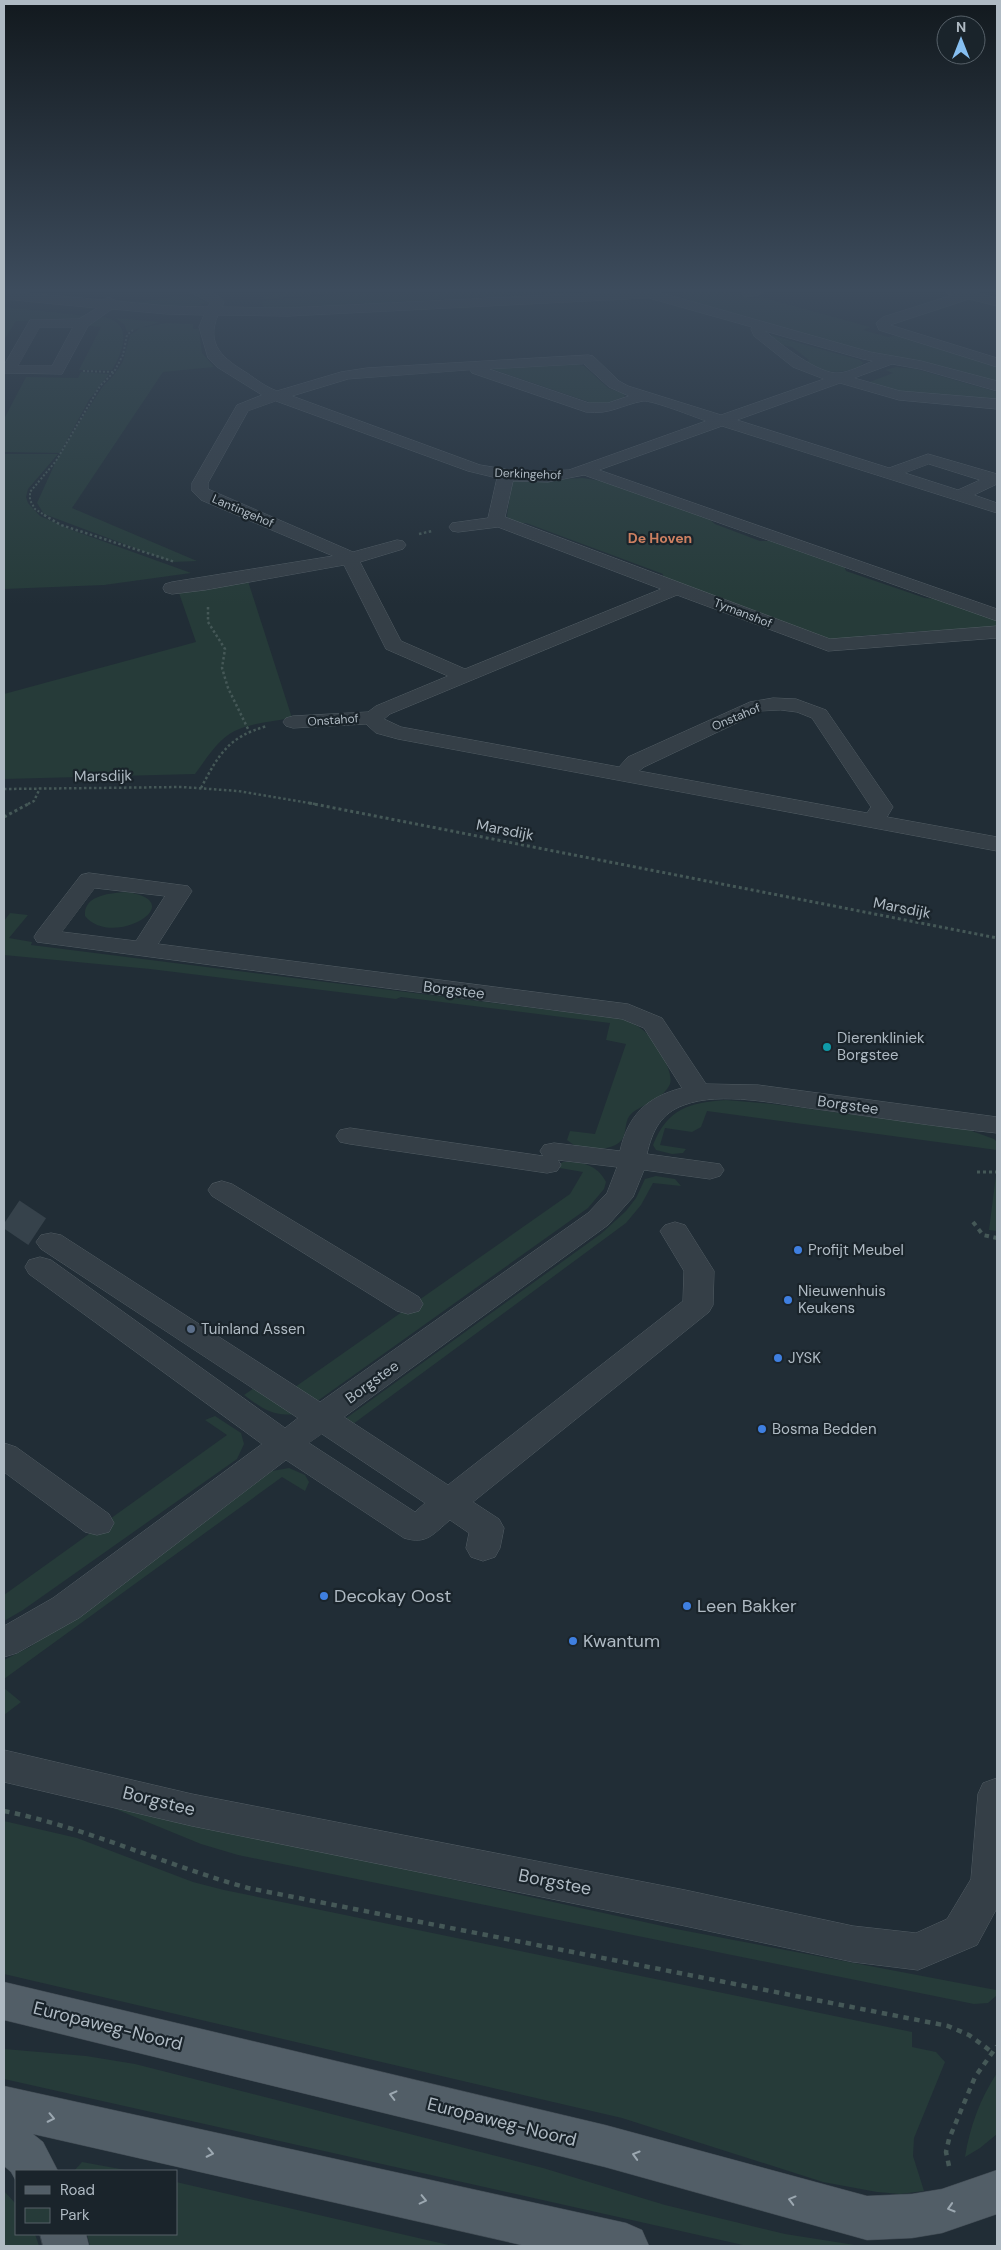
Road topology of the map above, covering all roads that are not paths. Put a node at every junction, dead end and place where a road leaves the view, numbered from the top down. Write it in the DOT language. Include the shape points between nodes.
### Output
graph roads {
  1 [pos="279,395"];
  2 [pos="549,395"];
  3 [pos="641,395"];
  4 [pos="795,395"];
  5 [pos="899,395"];
  6 [pos="276,396"];
  7 [pos="644,396"];
  8 [pos="997,404"];
  9 [pos="722,421"];
  10 [pos="584,470"];
  11 [pos="889,474"];
  12 [pos="506,475"];
  13 [pos="959,496"];
  14 [pos="997,508"];
  15 [pos="500,522"];
  16 [pos="458,527"];
  17 [pos="397,545"];
  18 [pos="350,560"];
  19 [pos="172,588"];
  20 [pos="678,588"];
  21 [pos="997,615"];
  22 [pos="997,632"];
  23 [pos="464,676"];
  24 [pos="373,718"];
  25 [pos="293,722"];
  26 [pos="624,775"];
  27 [pos="874,821"];
  28 [pos="997,844"];
  29 [pos="142,950"];
  30 [pos="698,1092"];
  31 [pos="997,1125"];
  32 [pos="350,1136"];
  33 [pos="632,1160"];
  34 [pos="710,1170"];
  35 [pos="222,1190"];
  36 [pos="675,1231"];
  37 [pos="408,1304"];
  38 [pos="322,1418"];
  39 [pos="285,1444"];
  40 [pos="4,1456"];
  41 [pos="449,1503"];
  42 [pos="97,1523"];
  43 [pos="483,1548"];
  44 [pos="4,1643"];
  45 [pos="4,1766"];
  46 [pos="997,1794"];
  47 [pos="4,2001"];
  48 [pos="4,2107"];
  49 [pos="4,2139"];
  50 [pos="34,2170"];
  51 [pos="981,2198"];
  52 [pos="626,2246"];
  1 -- 6 [label="street"];
  2 -- 7 [label="street" via="599,409"];
  3 -- 7 [label="street"];
  4 -- 9 [label="street, Derkingehof"];
  5 -- 8 [label="street"];
  6 -- 12 [label="street, Derkingehof" via="474,468"];
  6 -- 18 [label="street, Lantingehof" via="242,408 200,483 200,490 207,496 336,550"];
  7 -- 9 [label="street"];
  9 -- 10 [label="street, Derkingehof"];
  9 -- 11 [label="street"];
  10 -- 12 [label="street, Derkingehof" via="558,476"];
  10 -- 21 [label="street"];
  11 -- 13 [label="street"];
  11 -- 13 [label="street" via="928,459 995,479"];
  12 -- 15 [label="street" via="496,518"];
  13 -- 14 [label="street"];
  15 -- 16 [label="street, Tymanshof"];
  15 -- 20 [label="street, Tymanshof"];
  17 -- 18 [label="street"];
  18 -- 19 [label="street"];
  18 -- 23 [label="street" via="393,645"];
  20 -- 22 [label="street, Tymanshof" via="828,645"];
  20 -- 23 [label="street, Onstahof"];
  23 -- 24 [label="street, Onstahof" via="383,710"];
  24 -- 25 [label="street, Onstahof"];
  24 -- 26 [label="street, Onstahof" via="376,724 398,733"];
  26 -- 27 [label="street, Onstahof"];
  26 -- 27 [label="street, Onstahof" via="636,762 757,706 791,704 807,707 819,714 882,807"];
  27 -- 28 [label="street, Onstahof"];
  29 -- 29 [label="street, Borgstee" via="94,943 46,937 89,880 180,891"];
  29 -- 30 [label="street, Borgstee" via="628,1012 653,1024"];
  30 -- 31 [label="street, Borgstee" via="758,1093"];
  30 -- 33 [label="street, Borgstee" via="676,1098 647,1117 638,1135"];
  32 -- 33 [label="street" via="551,1158"];
  33 -- 34 [label="street"];
  33 -- 38 [label="street, Borgstee" via="622,1193 598,1219"];
  35 -- 37 [label="street"];
  36 -- 41 [label="street" via="699,1271 698,1305"];
  38 -- 39 [label="street, Borgstee"];
  38 -- 39 [label="street" via="46,1255"];
  38 -- 41 [label="street"];
  39 -- 41 [label="street" via="416,1529"];
  39 -- 44 [label="street, Borgstee" via="66,1608"];
  40 -- 42 [label="street"];
  41 -- 43 [label="street" via="487,1528"];
  45 -- 46 [label="street, Borgstee" via="192,1810 853,1944 918,1952 962,1932 991,1882"];
  51 -- 47 [label="main road, Europaweg-Noord, one-way" via="942,2211 866,2218 605,2146"];
  48 -- 52 [label="main road, one-way"];
  49 -- 50 [label="main road" via="27,2157"];
}
